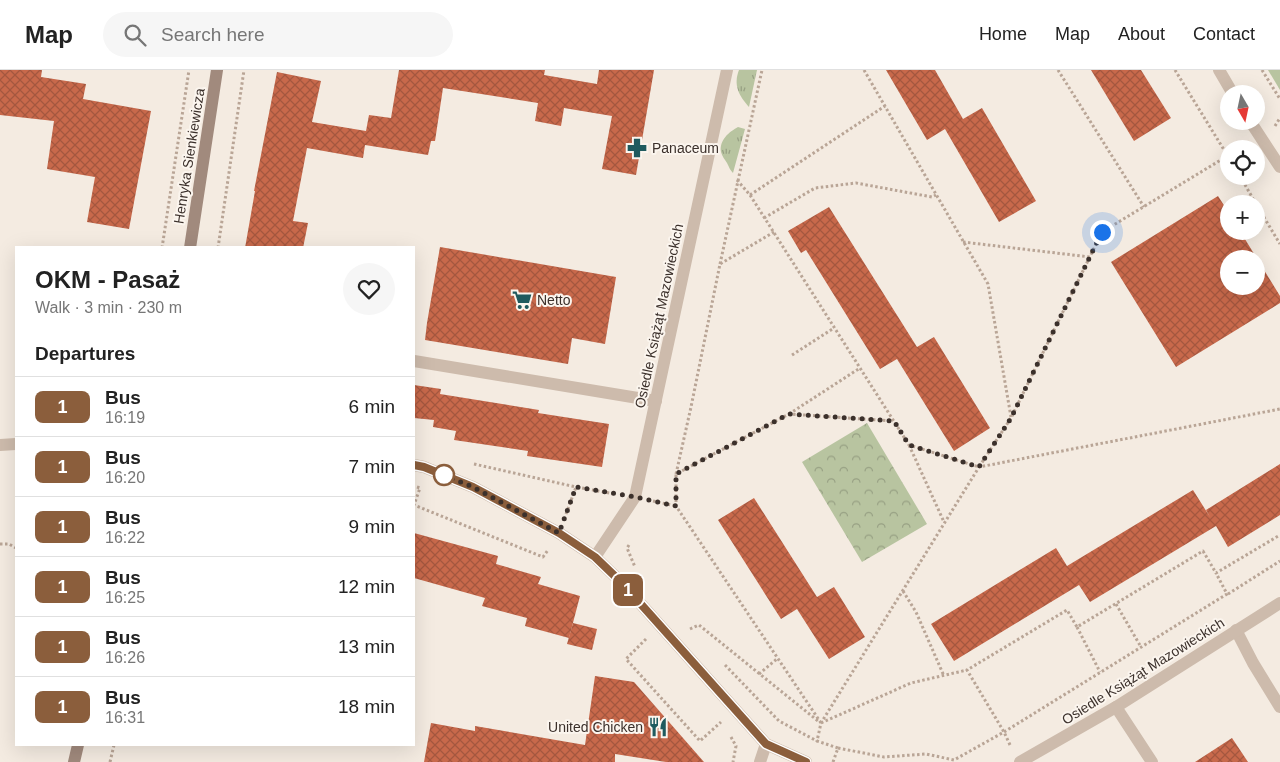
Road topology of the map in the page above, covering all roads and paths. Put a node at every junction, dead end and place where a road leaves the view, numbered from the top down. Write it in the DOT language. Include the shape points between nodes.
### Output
graph roads {
  1 [pos="189,70"];
  2 [pos="217,70"];
  3 [pos="244,70"];
  4 [pos="727,70"];
  5 [pos="762,70"];
  6 [pos="864,70"];
  7 [pos="1058,70"];
  8 [pos="1175,70"];
  9 [pos="1219,70"];
  10 [pos="1262,70"];
  11 [pos="1228,85"];
  12 [pos="1280,99"];
  13 [pos="884,106"];
  14 [pos="1280,118"];
  15 [pos="1275,126"];
  16 [pos="1256,130"];
  17 [pos="1220,143"];
  18 [pos="1220,161"];
  19 [pos="1280,167"];
  20 [pos="737,180"];
  21 [pos="750,195"];
  22 [pos="936,195"];
  23 [pos="1144,207"];
  24 [pos="764,218"];
  25 [pos="1265,219"];
  26 [pos="774,232"];
  27 [pos="963,242"];
  28 [pos="1280,244"];
  29 [pos="162,246"];
  30 [pos="190,246"];
  31 [pos="218,246"];
  32 [pos="1090,257"];
  33 [pos="720,264"];
  34 [pos="834,328"];
  35 [pos="792,355"];
  36 [pos="415,361"];
  37 [pos="860,368"];
  38 [pos="656,402"];
  39 [pos="1280,409"];
  40 [pos="789,414"];
  41 [pos="1011,418"];
  42 [pos="894,421"];
  43 [pos="15,444"];
  44 [pos="0,445"];
  45 [pos="909,445"];
  46 [pos="468,462"];
  47 [pos="415,465"];
  48 [pos="979,467"];
  49 [pos="676,474"];
  50 [pos="415,486"];
  51 [pos="576,487"];
  52 [pos="635,497"];
  53 [pos="654,501"];
  54 [pos="415,502"];
  55 [pos="415,505"];
  56 [pos="676,506"];
  57 [pos="649,509"];
  58 [pos="944,522"];
  59 [pos="559,533"];
  60 [pos="1280,535"];
  61 [pos="632,540"];
  62 [pos="0,544"];
  63 [pos="15,547"];
  64 [pos="547,550"];
  65 [pos="554,554"];
  66 [pos="595,557"];
  67 [pos="1280,561"];
  68 [pos="637,571"];
  69 [pos="1216,573"];
  70 [pos="902,590"];
  71 [pos="1228,594"];
  72 [pos="1280,603"];
  73 [pos="1116,604"];
  74 [pos="1078,627"];
  75 [pos="1236,630"];
  76 [pos="693,631"];
  77 [pos="646,639"];
  78 [pos="1141,647"];
  79 [pos="778,658"];
  80 [pos="719,659"];
  81 [pos="967,670"];
  82 [pos="1100,672"];
  83 [pos="759,674"];
  84 [pos="944,676"];
  85 [pos="1116,707"];
  86 [pos="1280,707"];
  87 [pos="722,722"];
  88 [pos="820,723"];
  89 [pos="727,730"];
  90 [pos="1004,732"];
  91 [pos="817,741"];
  92 [pos="766,744"];
  93 [pos="78,746"];
  94 [pos="114,746"];
  95 [pos="1010,747"];
  96 [pos="838,748"];
  97 [pos="74,762"];
  98 [pos="110,762"];
  99 [pos="733,762"];
  100 [pos="760,762"];
  101 [pos="806,762"];
  102 [pos="833,762"];
  103 [pos="1020,762"];
  104 [pos="1152,762"];
  1 -- 29 [label="path"];
  2 -- 30 [label="street, Henryka Sienkiewicza"];
  3 -- 31 [label="path"];
  4 -- 38 [label="street, Osiedle Książąt Mazowieckich"];
  5 -- 20 [label="path"];
  6 -- 13 [label="path"];
  7 -- 23 [label="path"];
  8 -- 17 [label="path"];
  9 -- 11 [label="street"];
  10 -- 12 [label="path"];
  13 -- 21 [label="path"];
  13 -- 22 [label="path"];
  14 -- 15 [label="path"];
  16 -- 19 [label="street"];
  18 -- 23 [label="path"];
  20 -- 21 [label="path"];
  20 -- 33 [label="path"];
  21 -- 24 [label="path"];
  22 -- 24 [label="path" via="932,197 856,183 815,188"];
  22 -- 27 [label="path"];
  23 -- 32 [label="path" via="1102,232"];
  24 -- 26 [label="path"];
  25 -- 28 [label="path"];
  26 -- 33 [label="path"];
  26 -- 34 [label="path"];
  27 -- 32 [label="path"];
  27 -- 41 [label="path" via="988,284"];
  32 -- 41 [label="path"];
  33 -- 49 [label="path"];
  34 -- 35 [label="path"];
  34 -- 37 [label="path"];
  36 -- 38 [label="street"];
  37 -- 40 [label="path"];
  37 -- 42 [label="path"];
  38 -- 52 [label="street, Osiedle Książąt Mazowieckich"];
  39 -- 48 [label="path"];
  40 -- 42 [label="path"];
  40 -- 49 [label="path"];
  41 -- 48 [label="path"];
  42 -- 45 [label="path"];
  43 -- 44 [label="street"];
  45 -- 48 [label="path"];
  45 -- 58 [label="path"];
  46 -- 51 [label="path"];
  47 -- 59 [label="street" via="473,487"];
  48 -- 58 [label="path"];
  49 -- 56 [label="path"];
  50 -- 54 [label="path" via="420,488"];
  51 -- 52 [label="path"];
  51 -- 59 [label="path"];
  52 -- 53 [label="path"];
  52 -- 66 [label="street, Osiedle Książąt Mazowieckich"];
  53 -- 56 [label="path"];
  53 -- 57 [label="path"];
  55 -- 64 [label="path" via="543,557"];
  56 -- 79 [label="path"];
  58 -- 70 [label="path"];
  59 -- 64 [label="path"];
  59 -- 66 [label="street"];
  60 -- 69 [label="path"];
  61 -- 68 [label="path" via="627,548"];
  62 -- 63 [label="path"];
  64 -- 65 [label="path"];
  66 -- 92 [label="street"];
  67 -- 71 [label="path"];
  69 -- 71 [label="path"];
  69 -- 73 [label="path" via="1203,551"];
  70 -- 84 [label="path" via="916,612"];
  70 -- 88 [label="path"];
  71 -- 78 [label="path"];
  72 -- 75 [label="street, Osiedle Książąt Mazowieckich"];
  73 -- 74 [label="path"];
  73 -- 78 [label="path"];
  74 -- 81 [label="path" via="1066,610"];
  74 -- 82 [label="path"];
  75 -- 85 [label="street, Osiedle Książąt Mazowieckich"];
  75 -- 86 [label="street"];
  76 -- 83 [label="path" via="690,628 699,625"];
  77 -- 87 [label="path" via="626,659 700,741"];
  78 -- 82 [label="path"];
  79 -- 83 [label="path"];
  79 -- 88 [label="path"];
  80 -- 91 [label="path" via="779,721"];
  81 -- 84 [label="path"];
  81 -- 90 [label="path"];
  82 -- 90 [label="path"];
  83 -- 88 [label="path"];
  84 -- 88 [label="path" via="911,683"];
  85 -- 103 [label="street, Osiedle Książąt Mazowieckich"];
  85 -- 104 [label="street"];
  88 -- 91 [label="path"];
  89 -- 99 [label="path" via="736,746"];
  90 -- 95 [label="path"];
  90 -- 96 [label="path" via="954,760 926,754 884,757"];
  91 -- 96 [label="path"];
  92 -- 100 [label="street"];
  92 -- 101 [label="street"];
  93 -- 97 [label="street"];
  94 -- 98 [label="path"];
  96 -- 102 [label="path"];
}
